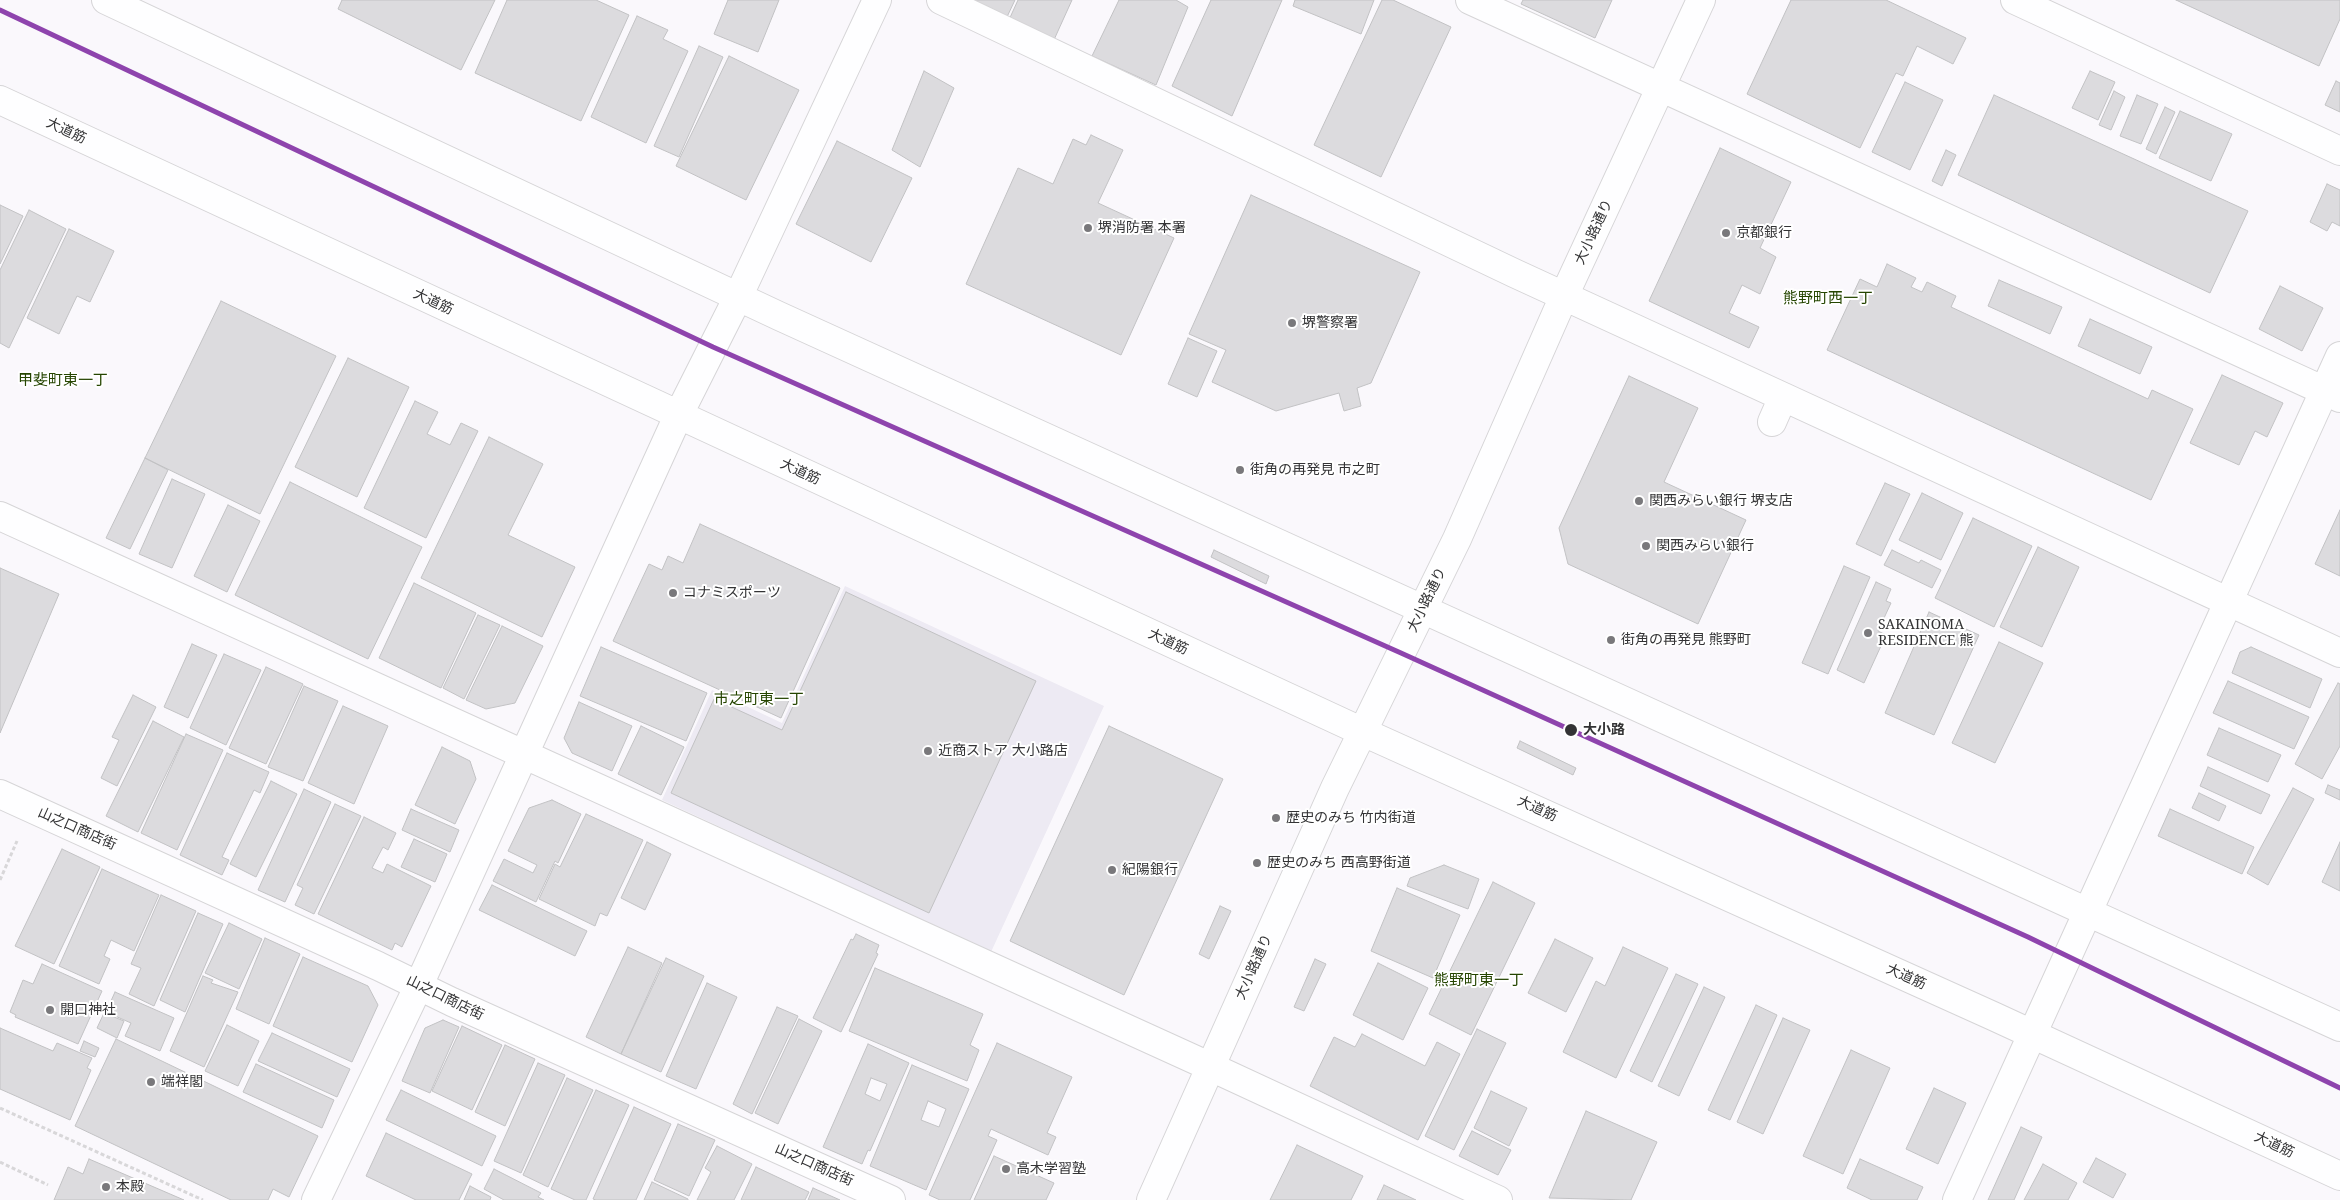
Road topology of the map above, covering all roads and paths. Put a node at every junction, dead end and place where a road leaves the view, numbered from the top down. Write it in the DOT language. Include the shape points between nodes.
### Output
graph roads {
  1 [pos="106,0"];
  2 [pos="877,0"];
  3 [pos="941,0"];
  4 [pos="1470,0"];
  5 [pos="1701,0"];
  6 [pos="2015,0"];
  7 [pos="1660,88"];
  8 [pos="0,100"];
  9 [pos="2340,151"];
  10 [pos="1564,296"];
  11 [pos="738,297"];
  12 [pos="2340,356"];
  13 [pos="2332,394"];
  14 [pos="1783,397"];
  15 [pos="678,416"];
  16 [pos="1772,422"];
  17 [pos="0,516"];
  18 [pos="2227,601"];
  19 [pos="1423,609"];
  20 [pos="2340,653"];
  21 [pos="1362,732"];
  22 [pos="524,754"];
  23 [pos="0,794"];
  24 [pos="32,808"];
  25 [pos="0,880"];
  26 [pos="2086,910"];
  27 [pos="419,985"];
  28 [pos="2340,1027"];
  29 [pos="2032,1034"];
  30 [pos="1211,1067"];
  31 [pos="0,1108"];
  32 [pos="0,1162"];
  33 [pos="2340,1176"];
  34 [pos="48,1185"];
  35 [pos="203,1200"];
  36 [pos="316,1200"];
  37 [pos="891,1200"];
  38 [pos="1151,1200"];
  39 [pos="1498,1200"];
  40 [pos="1957,1200"];
  1 -- 11 [label="street"];
  2 -- 11 [label="street"];
  3 -- 10 [label="street"];
  4 -- 7 [label="street"];
  5 -- 7 [label="street, 大小路通り"];
  6 -- 9 [label="street"];
  7 -- 10 [label="street, 大小路通り"];
  7 -- 13 [label="street"];
  8 -- 15 [label="street, 大道筋"];
  10 -- 14 [label="street"];
  10 -- 19 [label="street, 大小路通り"];
  11 -- 15 [label="street"];
  11 -- 19 [label="street"];
  12 -- 13 [label="street"];
  13 -- 18 [label="street"];
  14 -- 16 [label="street"];
  14 -- 18 [label="street"];
  15 -- 21 [label="street, 大道筋"];
  15 -- 22 [label="street"];
  17 -- 22 [label="street"];
  18 -- 20 [label="street"];
  18 -- 26 [label="street"];
  19 -- 21 [label="street, 大小路通り"];
  19 -- 26 [label="street"];
  21 -- 29 [label="street, 大道筋"];
  21 -- 30 [label="street, 大小路通り"];
  22 -- 27 [label="street"];
  22 -- 30 [label="street"];
  23 -- 24 [label="street, 山之口商店街"];
  24 -- 25 [label="path"];
  24 -- 27 [label="street, 山之口商店街"];
  26 -- 28 [label="street"];
  26 -- 29 [label="street"];
  27 -- 36 [label="street"];
  27 -- 37 [label="street, 山之口商店街"];
  29 -- 33 [label="street, 大道筋"];
  29 -- 40 [label="street"];
  30 -- 38 [label="street, 大小路通り"];
  30 -- 39 [label="street"];
  31 -- 35 [label="path"];
  32 -- 34 [label="path"];
}
